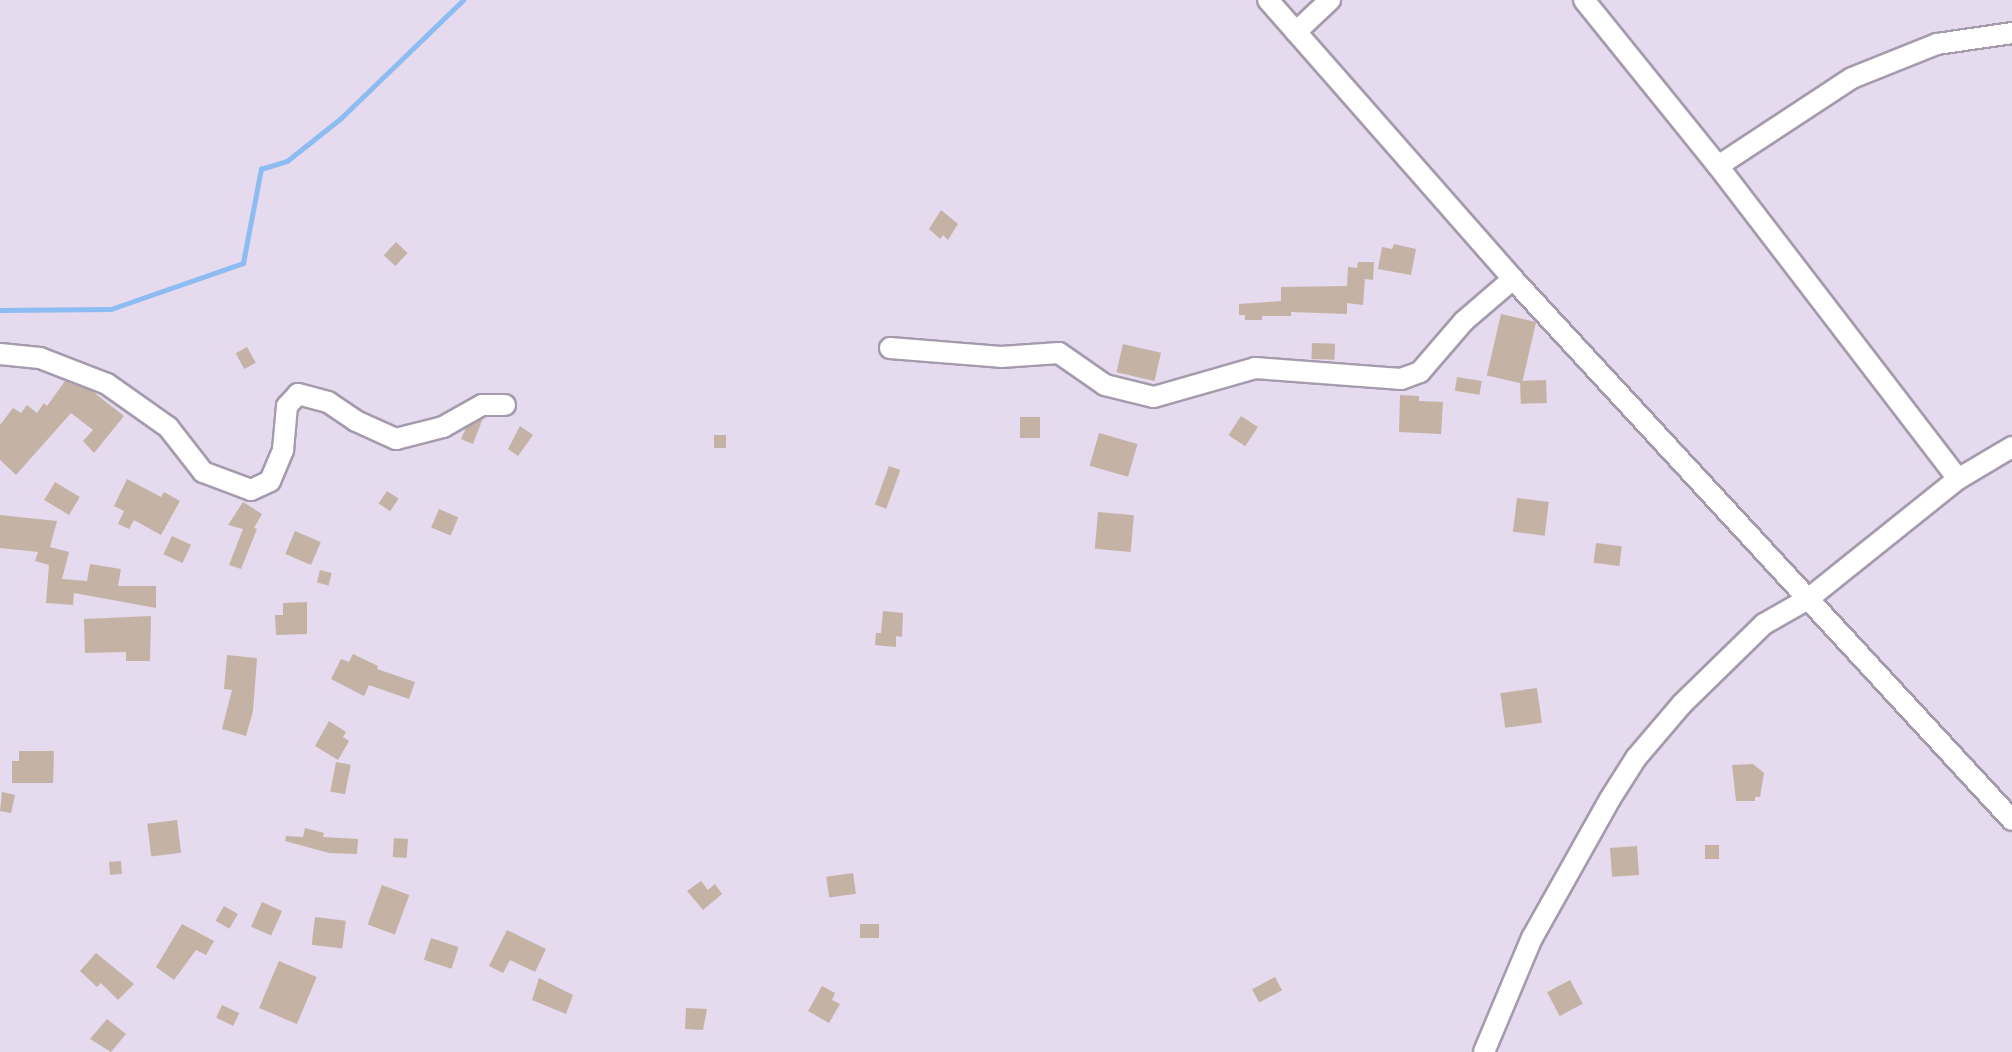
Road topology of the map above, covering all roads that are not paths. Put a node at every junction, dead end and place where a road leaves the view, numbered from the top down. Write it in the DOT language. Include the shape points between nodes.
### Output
graph roads {
  1 [pos="1268,0"];
  2 [pos="1330,0"];
  3 [pos="1584,0"];
  4 [pos="1296,32"];
  5 [pos="2012,33"];
  6 [pos="1718,166"];
  7 [pos="1513,279"];
  8 [pos="890,348"];
  9 [pos="0,354"];
  10 [pos="505,405"];
  11 [pos="2012,447"];
  12 [pos="1958,479"];
  13 [pos="1808,599"];
  14 [pos="2012,820"];
  15 [pos="1484,1052"];
  1 -- 4 [label="street"];
  2 -- 4 [label="street"];
  3 -- 6 [label="street"];
  4 -- 7 [label="street"];
  5 -- 6 [label="street" via="1937,44 1852,78"];
  6 -- 12 [label="street"];
  7 -- 8 [label="street" via="1464,321 1420,372 1401,379 1254,369 1154,397 1105,385 1059,353 1002,357"];
  7 -- 13 [label="street"];
  9 -- 10 [label="street" via="40,358 106,384 168,427 203,472 251,490 270,481 283,450 287,406 298,394 328,402 356,421 396,439 443,428 482,405"];
  11 -- 12 [label="street"];
  12 -- 13 [label="street"];
  13 -- 14 [label="street"];
  13 -- 15 [label="street" via="1764,624 1682,704 1636,758 1532,938"];
}
